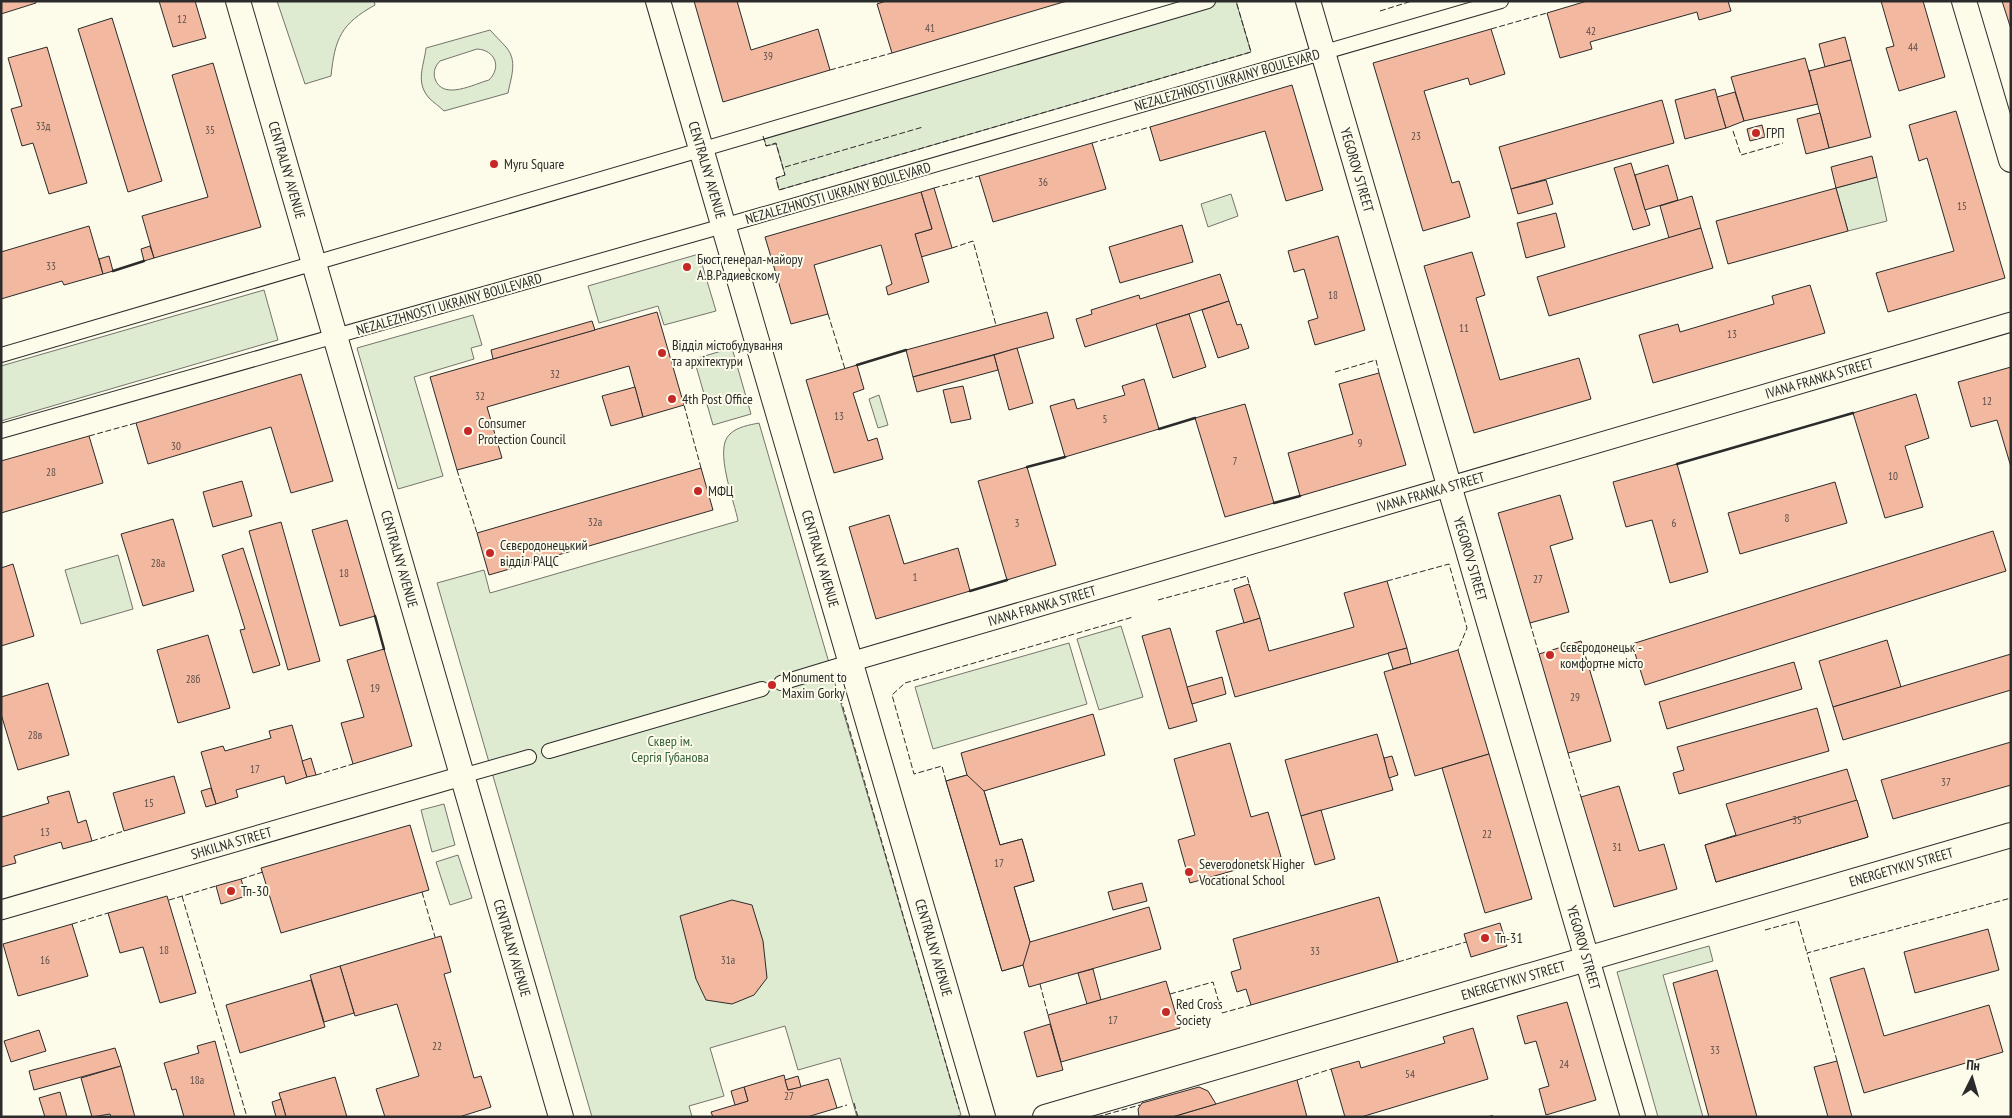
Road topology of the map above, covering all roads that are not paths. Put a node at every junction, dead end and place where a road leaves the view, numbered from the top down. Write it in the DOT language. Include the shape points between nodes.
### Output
graph roads {
  1 [pos="238,1"];
  2 [pos="658,1"];
  3 [pos="1208,1"];
  4 [pos="1308,1"];
  5 [pos="1501,1"];
  6 [pos="1964,1"];
  7 [pos="1323,53"];
  8 [pos="701,150"];
  9 [pos="2011,160"];
  10 [pos="723,226"];
  11 [pos="314,263"];
  12 [pos="2011,322"];
  13 [pos="335,336"];
  14 [pos="1,355"];
  15 [pos="1,431"];
  16 [pos="1450,487"];
  17 [pos="850,662"];
  18 [pos="781,683"];
  19 [pos="762,689"];
  20 [pos="549,750"];
  21 [pos="529,756"];
  22 [pos="462,776"];
  23 [pos="2011,836"];
  24 [pos="1,910"];
  25 [pos="1587,959"];
  26 [pos="561,1117"];
  27 [pos="983,1117"];
  28 [pos="1045,1117"];
  29 [pos="1633,1117"];
  1 -- 11 [label="street, CENTRALNY AVENUE"];
  2 -- 8 [label="street, CENTRALNY AVENUE"];
  3 -- 8 [label="street"];
  4 -- 7 [label="street, YEGOROV STREET"];
  5 -- 7 [label="street, NEZALEZHNOSTI UKRAINY BOULEVARD"];
  6 -- 9 [label="street"];
  7 -- 10 [label="street, NEZALEZHNOSTI UKRAINY BOULEVARD"];
  7 -- 16 [label="street, YEGOROV STREET"];
  8 -- 10 [label="street, CENTRALNY AVENUE"];
  8 -- 11 [label="street"];
  10 -- 13 [label="street, NEZALEZHNOSTI UKRAINY BOULEVARD"];
  10 -- 17 [label="street, CENTRALNY AVENUE"];
  11 -- 13 [label="street, CENTRALNY AVENUE"];
  11 -- 14 [label="street"];
  12 -- 16 [label="street, IVANA FRANKA STREET"];
  13 -- 15 [label="street, NEZALEZHNOSTI UKRAINY BOULEVARD"];
  13 -- 22 [label="street, CENTRALNY AVENUE"];
  16 -- 17 [label="street, IVANA FRANKA STREET"];
  16 -- 25 [label="street, YEGOROV STREET"];
  17 -- 18 [label="street"];
  17 -- 27 [label="street, CENTRALNY AVENUE"];
  19 -- 20 [label="street"];
  21 -- 22 [label="street"];
  22 -- 24 [label="street, SHKILNA STREET"];
  22 -- 26 [label="street, CENTRALNY AVENUE"];
  23 -- 25 [label="street, ENERGETYKIV STREET"];
  25 -- 28 [label="street, ENERGETYKIV STREET"];
  25 -- 29 [label="street, YEGOROV STREET"];
}
